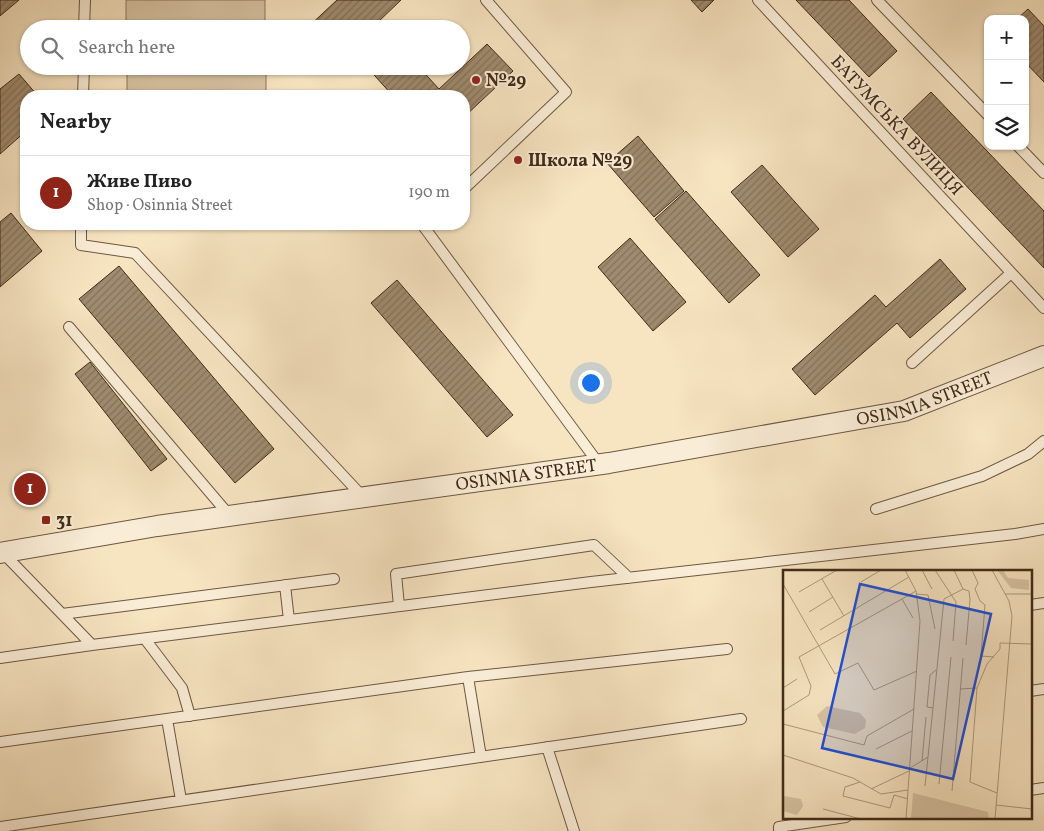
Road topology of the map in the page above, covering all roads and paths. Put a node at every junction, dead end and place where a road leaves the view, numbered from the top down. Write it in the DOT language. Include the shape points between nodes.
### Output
graph roads {
  1 [pos="85,0"];
  2 [pos="486,0"];
  3 [pos="758,0"];
  4 [pos="878,0"];
  5 [pos="84,20"];
  6 [pos="84,75"];
  7 [pos="83,90"];
  8 [pos="984,111"];
  9 [pos="1022,150"];
  10 [pos="1044,174"];
  11 [pos="470,184"];
  12 [pos="81,230"];
  13 [pos="426,230"];
  14 [pos="1011,273"];
  15 [pos="1044,308"];
  16 [pos="69,327"];
  17 [pos="1044,356"];
  18 [pos="912,362"];
  19 [pos="1044,442"];
  20 [pos="599,464"];
  21 [pos="364,497"];
  22 [pos="876,509"];
  23 [pos="230,516"];
  24 [pos="1044,529"];
  25 [pos="1,552"];
  26 [pos="629,578"];
  27 [pos="334,579"];
  28 [pos="285,585"];
  29 [pos="399,606"];
  30 [pos="62,614"];
  31 [pos="289,620"];
  32 [pos="145,639"];
  33 [pos="92,645"];
  34 [pos="727,650"];
  35 [pos="0,658"];
  36 [pos="468,677"];
  37 [pos="190,716"];
  38 [pos="167,719"];
  39 [pos="741,719"];
  40 [pos="0,742"];
  41 [pos="547,747"];
  42 [pos="481,757"];
  43 [pos="181,800"];
  44 [pos="839,818"];
  45 [pos="0,827"];
  46 [pos="574,831"];
  47 [pos="779,831"];
  1 -- 5 [label="lane"];
  2 -- 11 [label="lane" via="566,92"];
  3 -- 14 [label="lane, БАТУМСЬКА ВУЛИЦЯ"];
  4 -- 8 [label="lane"];
  6 -- 7 [label="lane"];
  9 -- 10 [label="lane"];
  12 -- 21 [label="lane" via="81,245 135,253"];
  13 -- 20 [label="lane"];
  14 -- 15 [label="lane, БАТУМСЬКА ВУЛИЦЯ"];
  14 -- 18 [label="lane"];
  16 -- 23 [label="lane"];
  17 -- 20 [label="street, OSINNIA STREET" via="904,411"];
  19 -- 22 [label="lane" via="1028,454 982,476"];
  20 -- 21 [label="street, OSINNIA STREET"];
  21 -- 23 [label="street, OSINNIA STREET"];
  23 -- 25 [label="street, OSINNIA STREET"];
  24 -- 26 [label="lane"];
  25 -- 30 [label="lane"];
  26 -- 29 [label="lane"];
  26 -- 29 [label="lane" via="594,544 396,574"];
  27 -- 28 [label="lane"];
  28 -- 30 [label="lane"];
  28 -- 31 [label="lane"];
  29 -- 31 [label="lane"];
  30 -- 33 [label="lane"];
  31 -- 32 [label="lane"];
  32 -- 33 [label="lane"];
  32 -- 37 [label="lane" via="182,688"];
  33 -- 35 [label="lane"];
  34 -- 36 [label="lane"];
  36 -- 37 [label="lane"];
  36 -- 42 [label="lane"];
  37 -- 38 [label="lane"];
  38 -- 40 [label="lane"];
  38 -- 43 [label="lane"];
  39 -- 41 [label="lane"];
  41 -- 42 [label="lane"];
  41 -- 46 [label="lane"];
  42 -- 43 [label="lane"];
  43 -- 45 [label="lane"];
  44 -- 47 [label="lane" via="779,827"];
}
